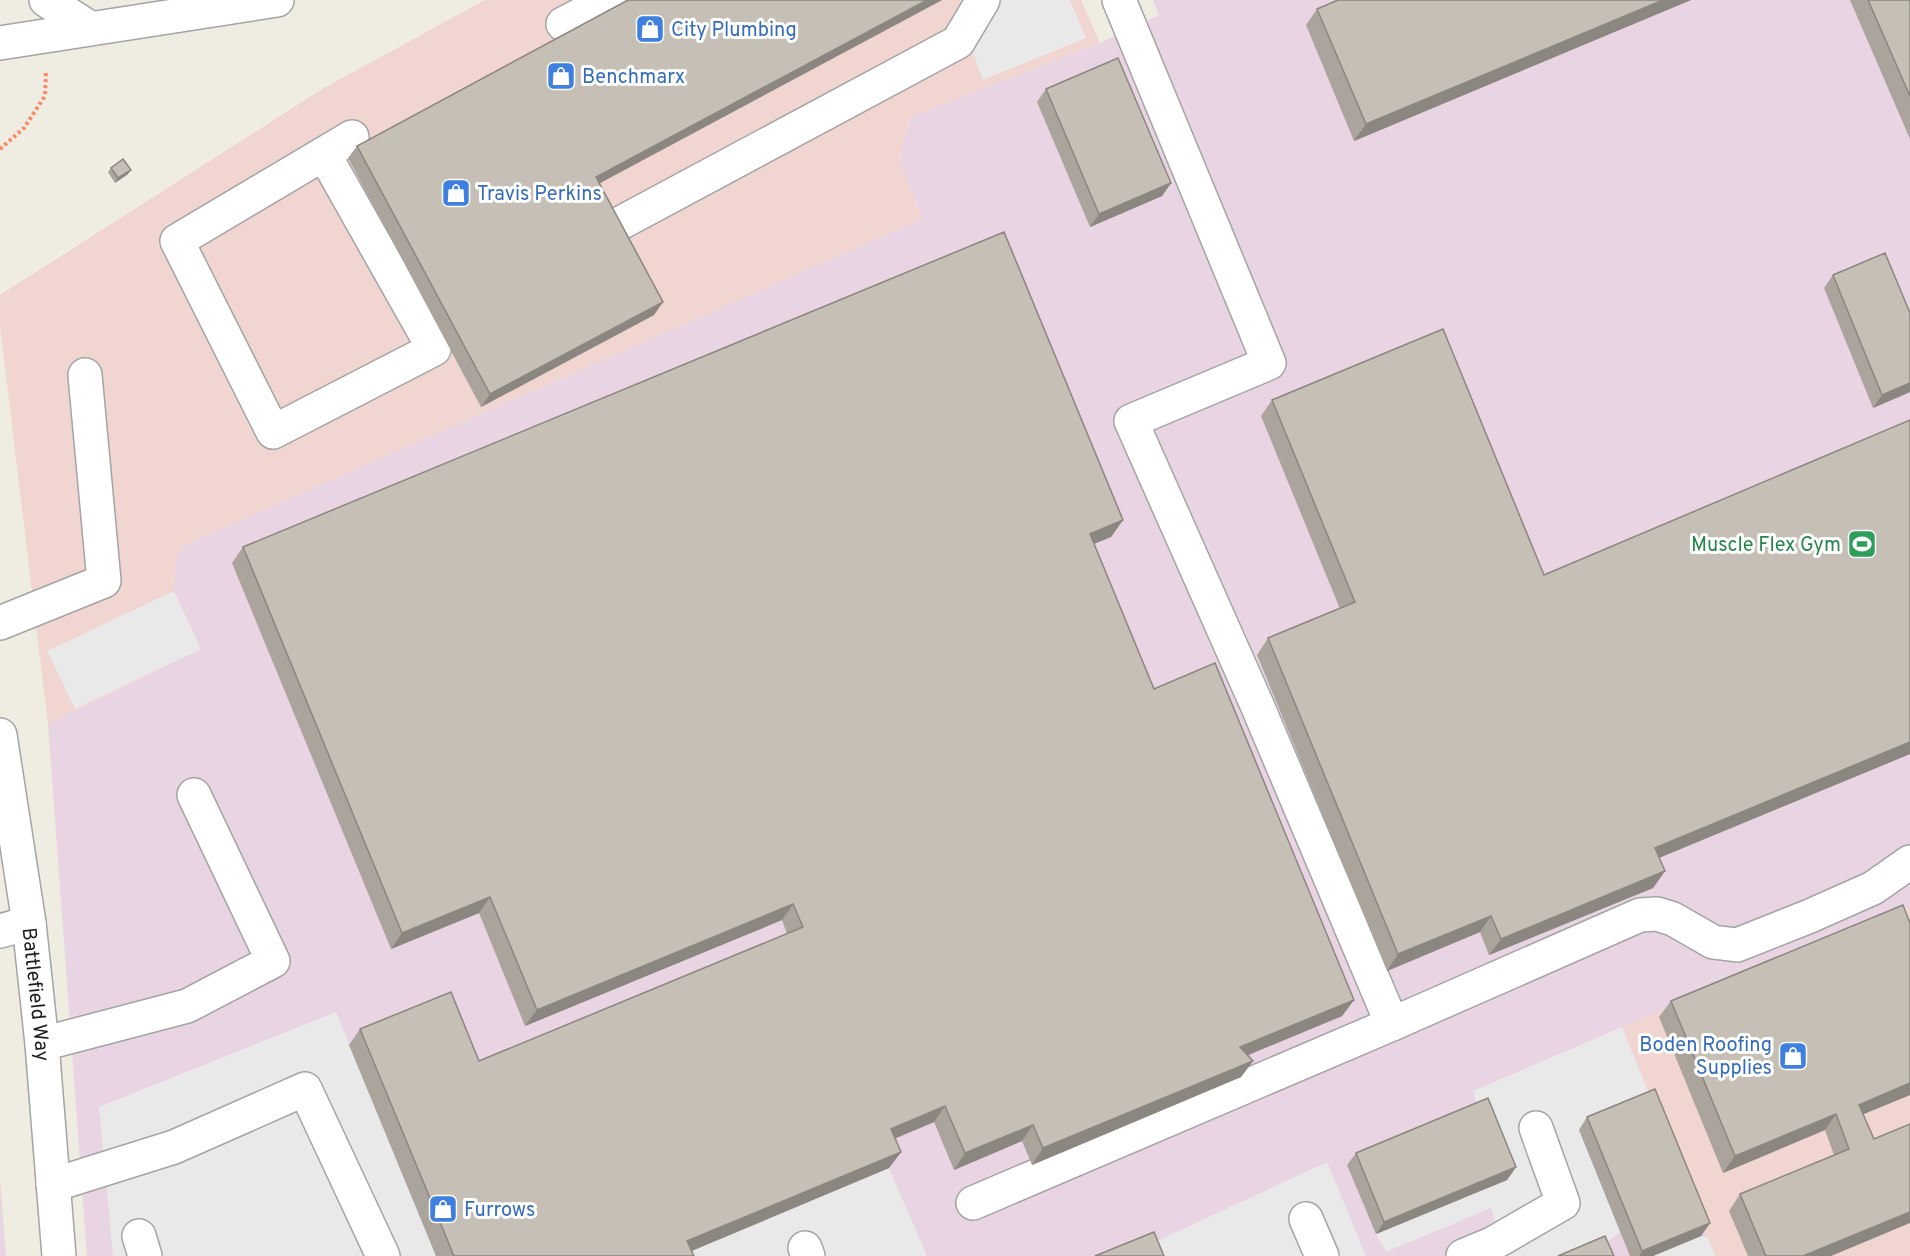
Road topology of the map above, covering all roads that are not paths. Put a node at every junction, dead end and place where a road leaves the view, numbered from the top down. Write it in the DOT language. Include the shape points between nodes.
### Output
graph roads {
  1 [pos="46,0"];
  2 [pos="277,0"];
  3 [pos="607,0"];
  4 [pos="983,0"];
  5 [pos="1119,0"];
  6 [pos="563,24"];
  7 [pos="90,27"];
  8 [pos="0,43"];
  9 [pos="352,137"];
  10 [pos="324,154"];
  11 [pos="615,226"];
  12 [pos="85,375"];
  13 [pos="0,623"];
  14 [pos="0,735"];
  15 [pos="194,795"];
  16 [pos="1910,862"];
  17 [pos="14,927"];
  18 [pos="1392,1024"];
  19 [pos="42,1044"];
  20 [pos="1536,1128"];
  21 [pos="53,1185"];
  22 [pos="973,1203"];
  23 [pos="1306,1219"];
  24 [pos="1478,1250"];
  25 [pos="59,1256"];
  26 [pos="383,1256"];
  27 [pos="1322,1256"];
  1 -- 7 [label="street"];
  2 -- 7 [label="street"];
  3 -- 6 [label="street"];
  4 -- 11 [label="street" via="958,42"];
  5 -- 18 [label="street" via="1269,363 1131,421"];
  7 -- 8 [label="street"];
  9 -- 10 [label="street"];
  10 -- 10 [label="street" via="177,241 273,432 434,349"];
  12 -- 13 [label="street" via="104,581"];
  14 -- 17 [label="street, Battlefield Way"];
  15 -- 19 [label="street" via="273,961 187,1006"];
  16 -- 18 [label="street" via="1873,888 1737,945 1713,942 1657,914 1640,915"];
  17 -- 19 [label="street, Battlefield Way"];
  18 -- 22 [label="street"];
  19 -- 21 [label="street, Battlefield Way"];
  20 -- 24 [label="street" via="1563,1203"];
  21 -- 25 [label="street, Battlefield Way"];
  21 -- 26 [label="street" via="174,1147 305,1089"];
  23 -- 27 [label="street"];
}
